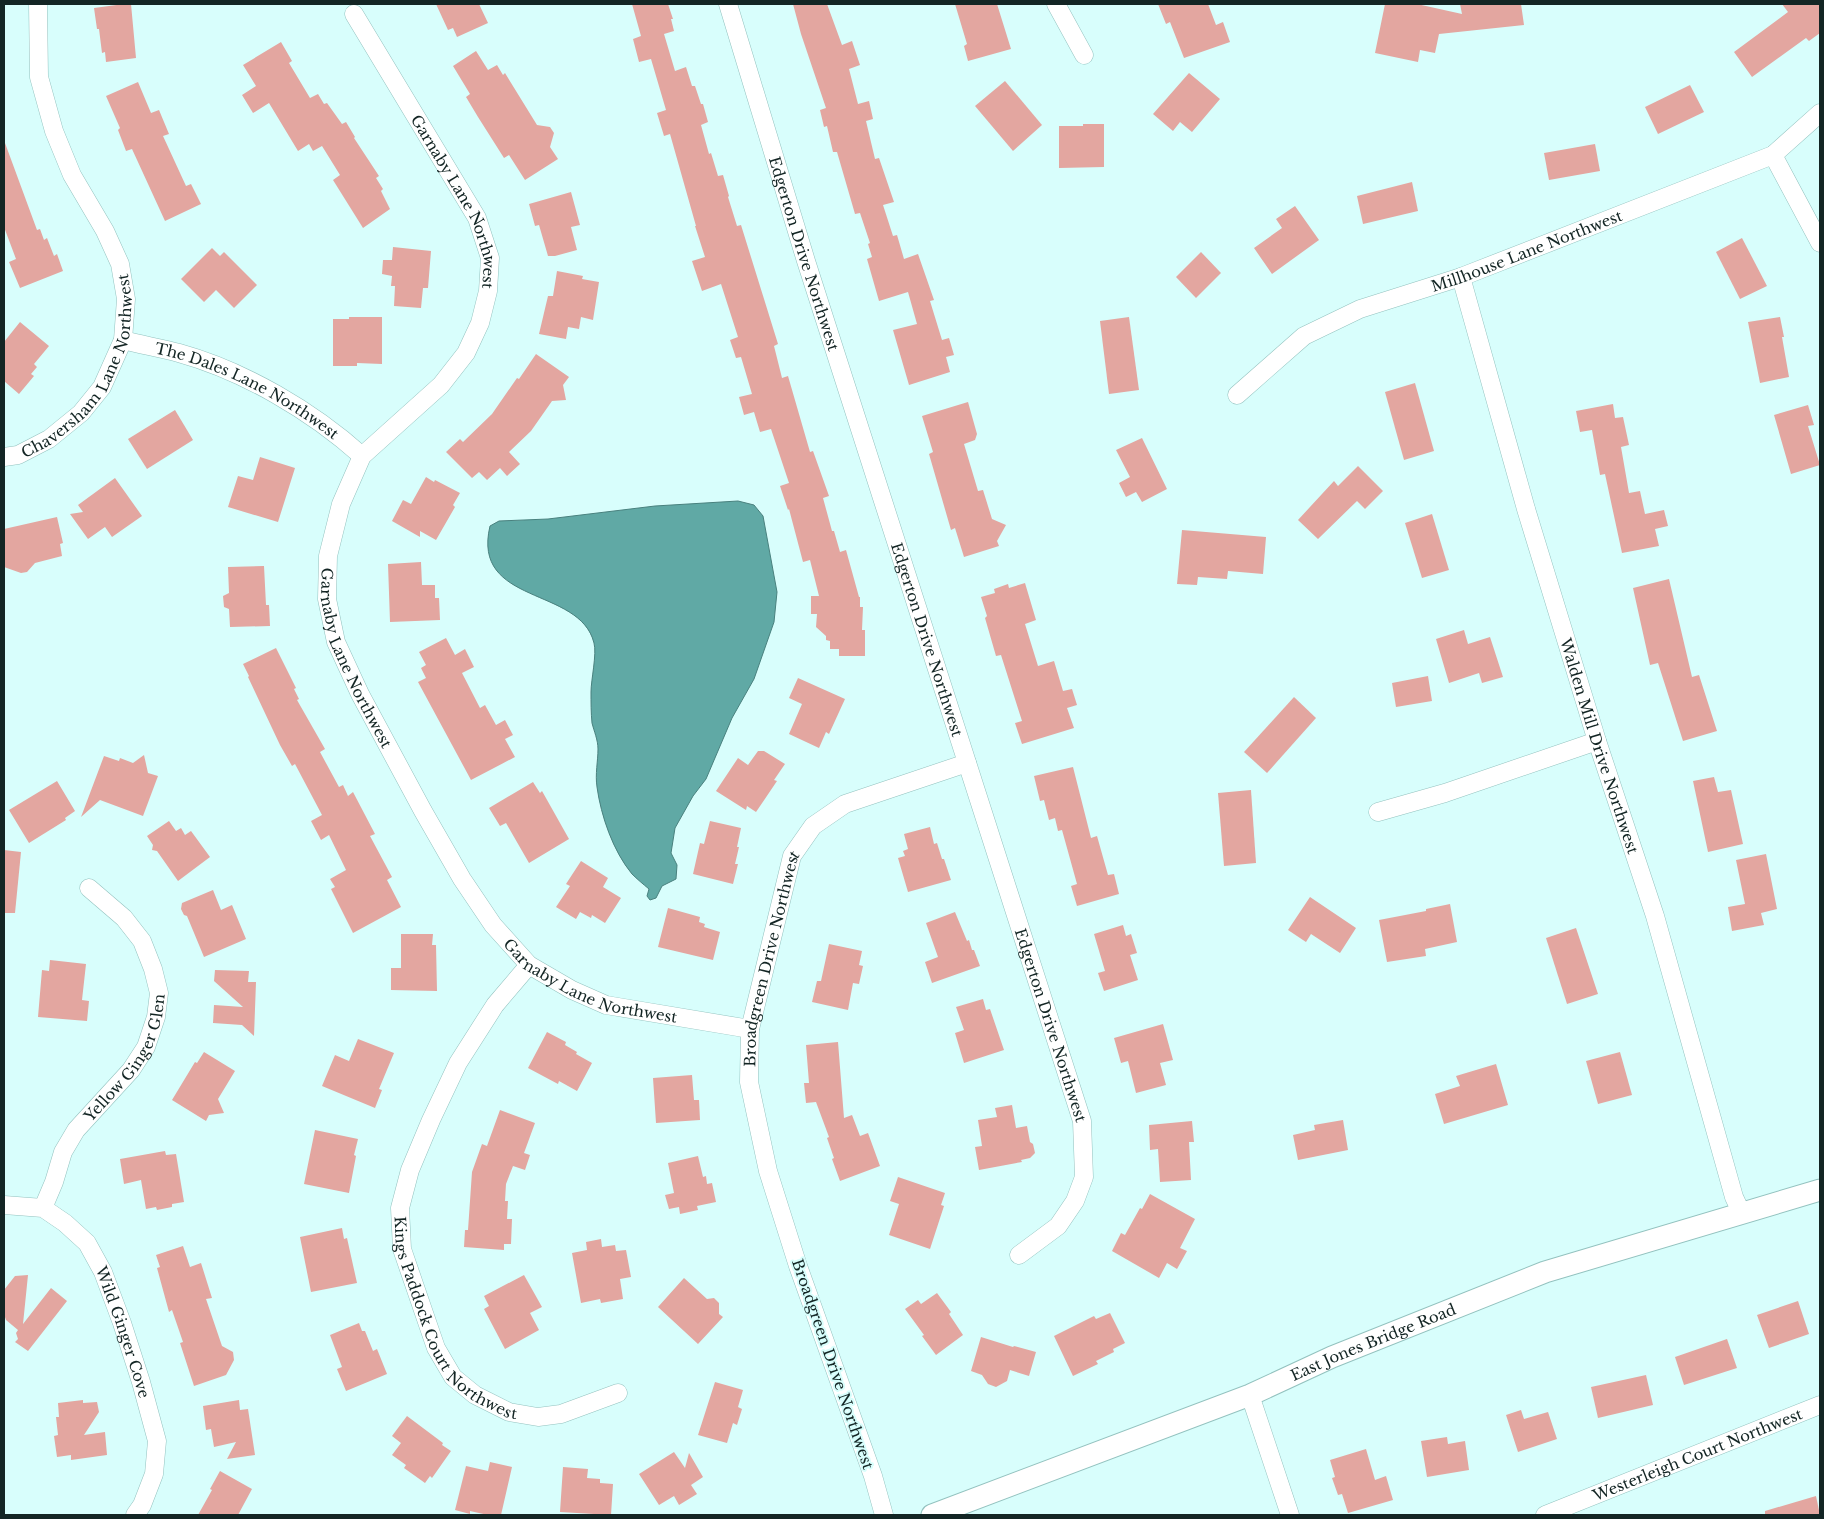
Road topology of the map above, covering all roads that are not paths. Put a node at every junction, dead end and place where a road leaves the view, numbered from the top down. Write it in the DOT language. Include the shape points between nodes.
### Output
graph roads {
  1 [pos="38,4"];
  2 [pos="728,4"];
  3 [pos="1056,4"];
  4 [pos="354,14"];
  5 [pos="1084,55"];
  6 [pos="1820,113"];
  7 [pos="1773,155"];
  8 [pos="1820,243"];
  9 [pos="1461,277"];
  10 [pos="123,340"];
  11 [pos="1237,395"];
  12 [pos="362,456"];
  13 [pos="4,457"];
  14 [pos="1597,740"];
  15 [pos="967,762"];
  16 [pos="1378,812"];
  17 [pos="88,888"];
  18 [pos="529,966"];
  19 [pos="750,1029"];
  20 [pos="1820,1190"];
  21 [pos="4,1205"];
  22 [pos="43,1208"];
  23 [pos="1741,1212"];
  24 [pos="1019,1255"];
  25 [pos="618,1393"];
  26 [pos="1250,1395"];
  27 [pos="1820,1405"];
  28 [pos="135,1515"];
  29 [pos="884,1515"];
  30 [pos="932,1515"];
  31 [pos="1290,1515"];
  32 [pos="1545,1515"];
  1 -- 10 [label="street, Chaversham Lane Northwest" via="39,77 54,131 69,166 120,264 126,299"];
  2 -- 15 [label="street, Edgerton Drive Northwest" via="806,261"];
  3 -- 5 [label="street"];
  4 -- 12 [label="street, Garnaby Lane Northwest" via="477,218 490,258 488,291 480,323 466,353 441,385"];
  6 -- 7 [label="street, Millhouse Lane Northwest"];
  7 -- 8 [label="street"];
  7 -- 9 [label="street, Millhouse Lane Northwest"];
  9 -- 11 [label="street, Millhouse Lane Northwest" via="1360,309 1304,336"];
  9 -- 14 [label="street, Walden Mill Drive Northwest" via="1526,509"];
  10 -- 12 [label="street, The Dales Lane Northwest" via="180,353 255,384 339,435"];
  10 -- 13 [label="street, Chaversham Lane Northwest" via="102,387 81,414 49,439 18,455"];
  12 -- 18 [label="street, Garnaby Lane Northwest" via="341,504 328,556 327,599 336,642 360,694 462,879 492,925"];
  14 -- 16 [label="street" via="1445,793"];
  14 -- 23 [label="street, Walden Mill Drive Northwest" via="1655,916 1734,1197"];
  15 -- 19 [label="street, Broadgreen Drive Northwest" via="845,804 813,826 792,856"];
  15 -- 24 [label="street, Edgerton Drive Northwest" via="1082,1121 1084,1177 1075,1201 1058,1226"];
  17 -- 22 [label="street, Yellow Ginger Glen" via="124,918 142,941 154,969 159,993 156,1017 146,1047 131,1070 76,1130 63,1152"];
  18 -- 19 [label="street, Garnaby Lane Northwest" via="606,1005"];
  18 -- 25 [label="street, Kings Paddock Court Northwest" via="495,1004 458,1062 431,1120 410,1170 400,1208 402,1249 436,1348 453,1377 475,1395 509,1412 538,1416 561,1414"];
  19 -- 29 [label="street, Broadgreen Drive Northwest" via="749,1082 768,1171"];
  20 -- 23 [label="street, East Jones Bridge Road"];
  21 -- 22 [label="street, Wild Ginger Cove"];
  22 -- 28 [label="street, Wild Ginger Cove" via="87,1243 103,1272 141,1382 157,1441 154,1474"];
  23 -- 26 [label="street, East Jones Bridge Road" via="1545,1272 1332,1357"];
  26 -- 30 [label="street, East Jones Bridge Road"];
  26 -- 31 [label="street"];
  27 -- 32 [label="street, Westerleigh Court Northwest"];
}
